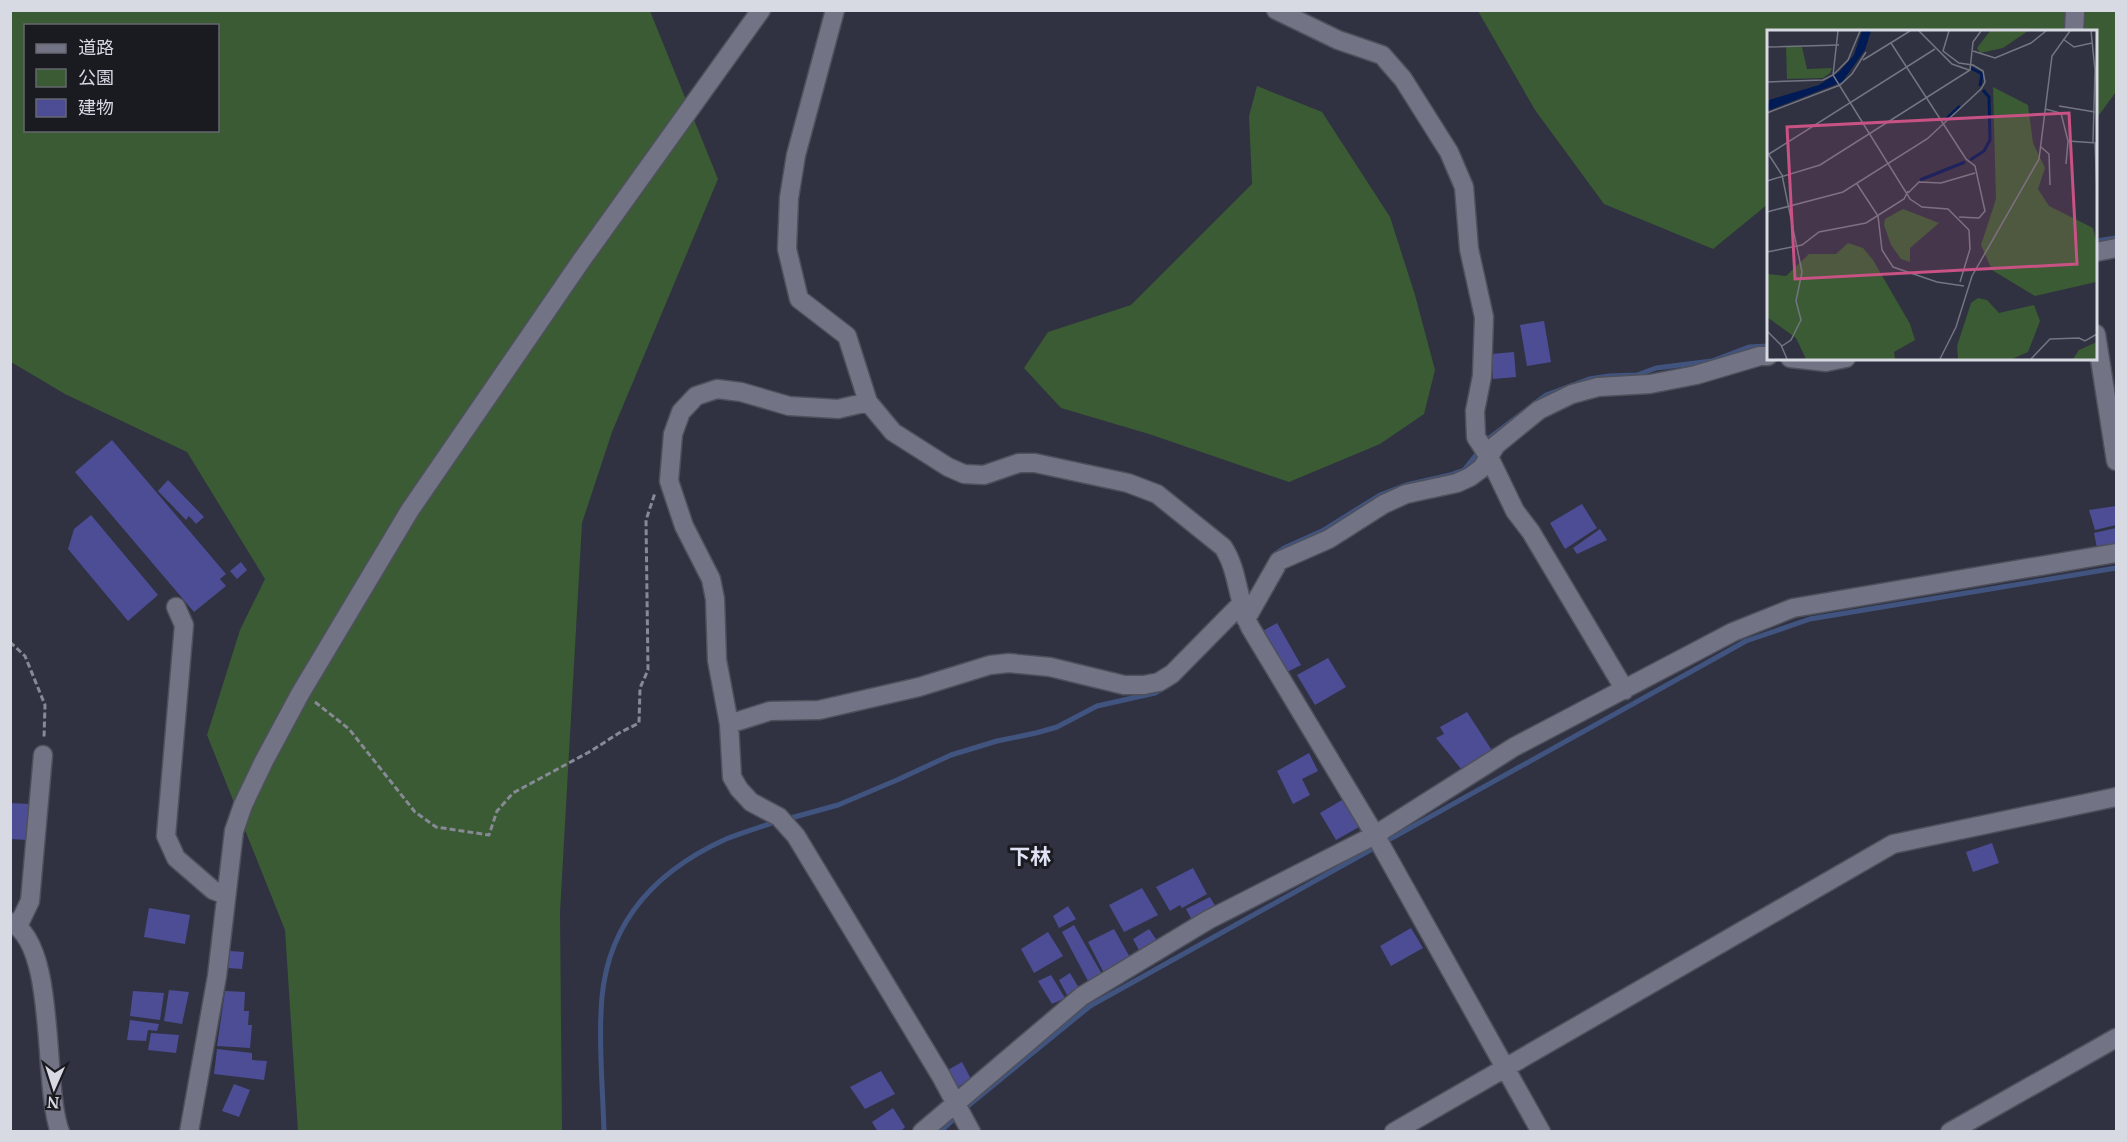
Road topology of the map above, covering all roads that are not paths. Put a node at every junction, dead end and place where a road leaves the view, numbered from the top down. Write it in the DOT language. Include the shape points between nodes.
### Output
graph roads {
  1 [pos="761,10"];
  2 [pos="835,10"];
  3 [pos="1276,10"];
  4 [pos="2075,10"];
  5 [pos="2073,30"];
  6 [pos="2116,248"];
  7 [pos="2097,252"];
  8 [pos="2097,340"];
  9 [pos="1767,356"];
  10 [pos="1808,360"];
  11 [pos="1836,360"];
  12 [pos="868,402"];
  13 [pos="1484,450"];
  14 [pos="2116,460"];
  15 [pos="2116,553"];
  16 [pos="177,607"];
  17 [pos="1244,612"];
  18 [pos="1625,690"];
  19 [pos="729,724"];
  20 [pos="43,755"];
  21 [pos="2116,797"];
  22 [pos="1379,842"];
  23 [pos="226,895"];
  24 [pos="14,924"];
  25 [pos="2116,1038"];
  26 [pos="1506,1068"];
  27 [pos="962,1115"];
  28 [pos="60,1131"];
  29 [pos="189,1131"];
  30 [pos="922,1131"];
  31 [pos="1394,1131"];
  32 [pos="1541,1131"];
  33 [pos="1950,1131"];
  1 -- 23 [label="street" via="581,261 410,510 264,761 234,831"];
  2 -- 12 [label="street" via="796,155 787,249 799,299 847,336"];
  3 -- 13 [label="street" via="1338,40 1382,55 1403,79 1449,152 1464,187 1469,249 1484,317 1482,376 1475,411 1476,437"];
  4 -- 5 [label="street"];
  6 -- 7 [label="street"];
  8 -- 14 [label="street"];
  9 -- 13 [label="street" via="1650,384 1598,387 1572,394 1539,410 1496,445"];
  10 -- 11 [label="street"];
  12 -- 17 [label="street" via="893,432 964,474 984,475 1018,463 1035,463 1128,483 1157,494 1224,547 1235,570"];
  12 -- 19 [label="street" via="838,409 789,406 717,389 696,396 681,412 673,434 669,481 684,526 711,579 717,660"];
  13 -- 17 [label="street" via="1482,468 1457,483 1406,494 1329,539 1279,561"];
  13 -- 18 [label="street" via="1515,511"];
  15 -- 18 [label="street" via="1793,608 1733,632"];
  16 -- 23 [label="street" via="184,625 166,836 176,858 213,890"];
  17 -- 19 [label="street" via="1159,682 1124,685 1050,667 1009,663 819,710 770,711"];
  17 -- 22 [label="street"];
  18 -- 22 [label="street" via="1514,747"];
  19 -- 27 [label="street" via="732,777 739,789 796,836"];
  20 -- 24 [label="street" via="30,901"];
  21 -- 26 [label="street" via="1893,844"];
  22 -- 26 [label="street"];
  22 -- 27 [label="street" via="1208,920 1082,996"];
  23 -- 29 [label="street" via="217,976"];
  24 -- 28 [label="street" via="35,950 55,1118"];
  25 -- 33 [label="street"];
  26 -- 31 [label="street"];
  26 -- 32 [label="street"];
  27 -- 30 [label="street"];
}
